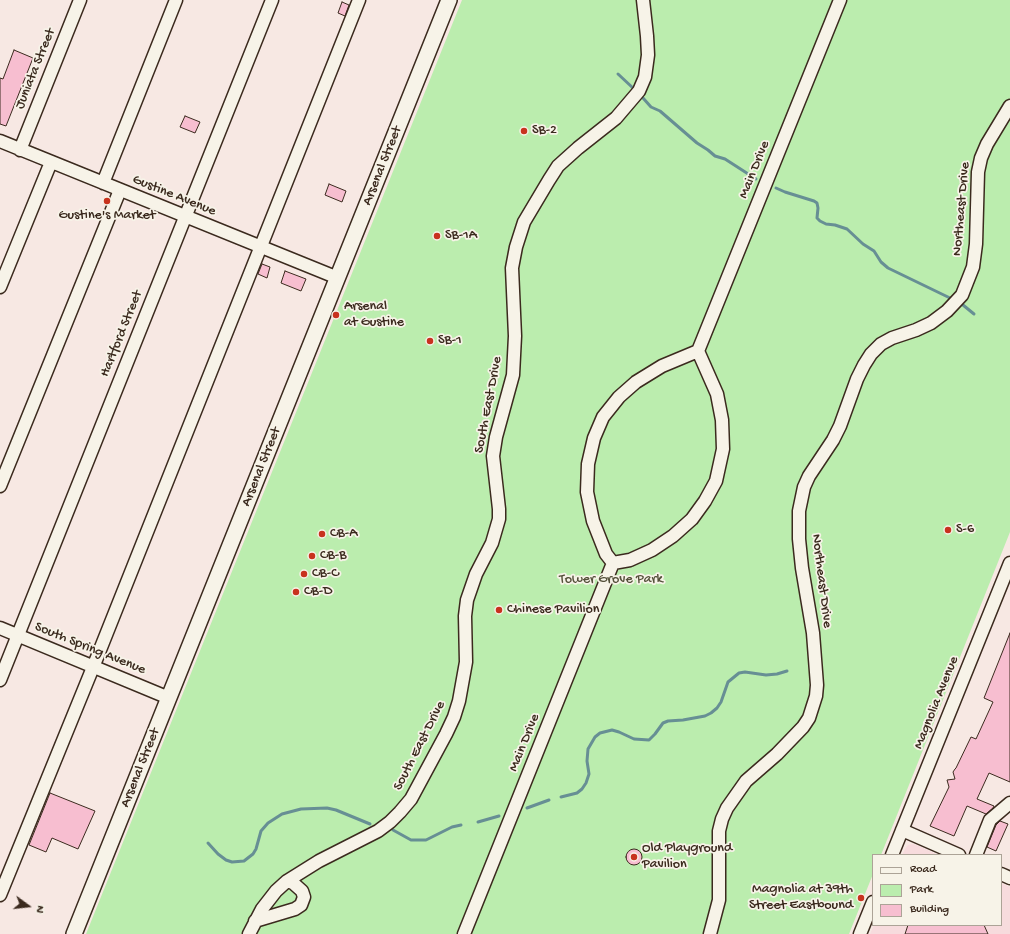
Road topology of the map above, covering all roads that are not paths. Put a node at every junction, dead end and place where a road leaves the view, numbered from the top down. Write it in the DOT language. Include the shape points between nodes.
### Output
graph roads {
  1 [pos="80,0"];
  2 [pos="176,0"];
  3 [pos="272,0"];
  4 [pos="359,0"];
  5 [pos="449,0"];
  6 [pos="643,0"];
  7 [pos="840,0"];
  8 [pos="1010,106"];
  9 [pos="0,142"];
  10 [pos="20,150"];
  11 [pos="51,162"];
  12 [pos="103,183"];
  13 [pos="120,190"];
  14 [pos="186,216"];
  15 [pos="260,247"];
  16 [pos="338,278"];
  17 [pos="0,287"];
  18 [pos="698,351"];
  19 [pos="0,486"];
  20 [pos="613,563"];
  21 [pos="1010,563"];
  22 [pos="0,628"];
  23 [pos="18,636"];
  24 [pos="94,666"];
  25 [pos="0,680"];
  26 [pos="169,698"];
  27 [pos="1010,803"];
  28 [pos="902,830"];
  29 [pos="892,854"];
  30 [pos="957,854"];
  31 [pos="976,854"];
  32 [pos="287,881"];
  33 [pos="0,895"];
  34 [pos="872,904"];
  35 [pos="255,922"];
  36 [pos="74,934"];
  37 [pos="249,934"];
  38 [pos="464,934"];
  39 [pos="710,934"];
  40 [pos="860,934"];
  1 -- 10 [label="street, Juniata Street"];
  2 -- 12 [label="street"];
  3 -- 14 [label="street, Hartford Street"];
  4 -- 15 [label="street"];
  5 -- 16 [label="main road, Arsenal Street"];
  6 -- 32 [label="street, South East Drive" via="648,55 645,77 639,91 616,118 558,166 524,222 516,247 512,268 515,336 513,375 493,456 499,519 492,543 471,585 467,600 466,662 454,716 410,799 390,822"];
  7 -- 18 [label="street, Main Drive"];
  8 -- 39 [label="street, Northeast Drive" via="981,158 978,172 974,259 962,295 948,311 931,323 892,338 871,354 857,379 833,440 804,487 799,511 799,539 813,633 816,696 809,718 803,727 746,781 722,819 719,830 719,900"];
  9 -- 10 [label="street, Gustine Avenue"];
  10 -- 11 [label="street, Gustine Avenue"];
  11 -- 12 [label="street, Gustine Avenue"];
  11 -- 17 [label="street"];
  12 -- 13 [label="street, Gustine Avenue"];
  13 -- 14 [label="street, Gustine Avenue"];
  13 -- 19 [label="street"];
  14 -- 15 [label="street, Gustine Avenue"];
  14 -- 23 [label="street, Hartford Street"];
  15 -- 16 [label="street, Gustine Avenue"];
  15 -- 24 [label="street"];
  16 -- 26 [label="main road, Arsenal Street"];
  18 -- 20 [label="street" via="662,366 636,382 619,397 603,417 594,438 588,464 587,492 593,521 606,554"];
  18 -- 20 [label="street" via="717,394 722,420 723,449 716,481 692,519 672,536 652,550 630,560"];
  20 -- 38 [label="street, Main Drive"];
  21 -- 28 [label="street, Magnolia Avenue"];
  22 -- 23 [label="street, South Spring Avenue"];
  23 -- 24 [label="street, South Spring Avenue"];
  23 -- 25 [label="street, Hartford Street"];
  24 -- 26 [label="street, South Spring Avenue"];
  24 -- 33 [label="street"];
  26 -- 36 [label="main road, Arsenal Street"];
  27 -- 31 [label="street" via="990,820"];
  28 -- 29 [label="street, Magnolia Avenue"];
  28 -- 30 [label="street"];
  32 -- 35 [label="street, South East Drive" via="276,891"];
  32 -- 35 [label="street" via="302,891 304,897 301,905"];
  34 -- 40 [label="street"];
  35 -- 37 [label="street, South East Drive"];
}
